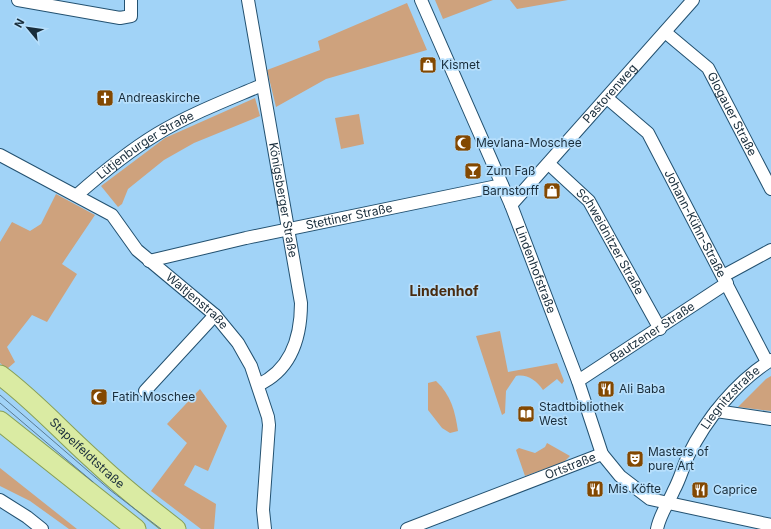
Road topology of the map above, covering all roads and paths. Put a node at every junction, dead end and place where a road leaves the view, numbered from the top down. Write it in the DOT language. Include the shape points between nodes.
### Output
graph roads {
  1 [pos="18,0"];
  2 [pos="131,0"];
  3 [pos="248,0"];
  4 [pos="421,0"];
  5 [pos="693,0"];
  6 [pos="665,32"];
  7 [pos="262,85"];
  8 [pos="607,98"];
  9 [pos="0,155"];
  10 [pos="549,164"];
  11 [pos="502,185"];
  12 [pos="771,189"];
  13 [pos="78,195"];
  14 [pos="511,205"];
  15 [pos="288,230"];
  16 [pos="771,250"];
  17 [pos="149,261"];
  18 [pos="725,280"];
  19 [pos="215,315"];
  20 [pos="660,329"];
  21 [pos="769,361"];
  22 [pos="0,375"];
  23 [pos="578,381"];
  24 [pos="258,385"];
  25 [pos="145,391"];
  26 [pos="716,411"];
  27 [pos="771,419"];
  28 [pos="0,421"];
  29 [pos="602,454"];
  30 [pos="0,500"];
  31 [pos="667,503"];
  32 [pos="771,525"];
  33 [pos="264,528"];
  34 [pos="42,529"];
  35 [pos="136,529"];
  36 [pos="176,529"];
  37 [pos="407,529"];
  38 [pos="657,529"];
  1 -- 2 [label="street" via="120,18 131,16"];
  3 -- 7 [label="street, Königsberger Straße"];
  4 -- 11 [label="street, Lindenhofstraße"];
  5 -- 6 [label="street, Pastorenweg"];
  6 -- 8 [label="street, Pastorenweg"];
  6 -- 12 [label="street, Glogauer Straße" via="708,68"];
  7 -- 13 [label="street, Lütjenburger Straße" via="158,133 117,162"];
  7 -- 15 [label="street, Königsberger Straße"];
  8 -- 10 [label="street, Pastorenweg"];
  8 -- 18 [label="street, Johann-Kühn-Straße" via="648,134"];
  9 -- 13 [label="street, Waltjenstraße"];
  10 -- 14 [label="street, Pastorenweg"];
  10 -- 20 [label="street, Schweidnitzer Straße" via="589,201"];
  11 -- 14 [label="street, Lindenhofstraße"];
  11 -- 15 [label="street, Stettiner Straße"];
  13 -- 17 [label="street, Waltjenstraße" via="112,215 137,250"];
  14 -- 23 [label="street, Lindenhofstraße"];
  15 -- 17 [label="street, Stettiner Straße"];
  15 -- 24 [label="street, Königsberger Straße" via="301,303 299,333 294,348 283,366 270,379"];
  16 -- 18 [label="street, Bautzener Straße"];
  17 -- 19 [label="street, Waltjenstraße"];
  18 -- 20 [label="street, Bautzener Straße"];
  18 -- 21 [label="street, Johann-Kühn-Straße"];
  19 -- 24 [label="street, Waltjenstraße" via="238,343"];
  19 -- 25 [label="street"];
  20 -- 23 [label="street, Bautzener Straße"];
  21 -- 26 [label="street, Liegnitzstraße" via="742,382"];
  22 -- 36 [label="main road, Stapelfeldtstraße" via="138,500"];
  23 -- 29 [label="street, Lindenhofstraße"];
  24 -- 33 [label="street, Waltjenstraße" via="269,425"];
  26 -- 27 [label="street"];
  26 -- 31 [label="street, Liegnitzstraße" via="689,456"];
  28 -- 35 [label="main road"];
  29 -- 31 [label="street, Ortstraße" via="620,476 650,499"];
  29 -- 37 [label="street, Ortstraße"];
  30 -- 34 [label="street"];
  31 -- 32 [label="street, Ortstraße"];
  31 -- 38 [label="street, Liegnitzstraße"];
}
